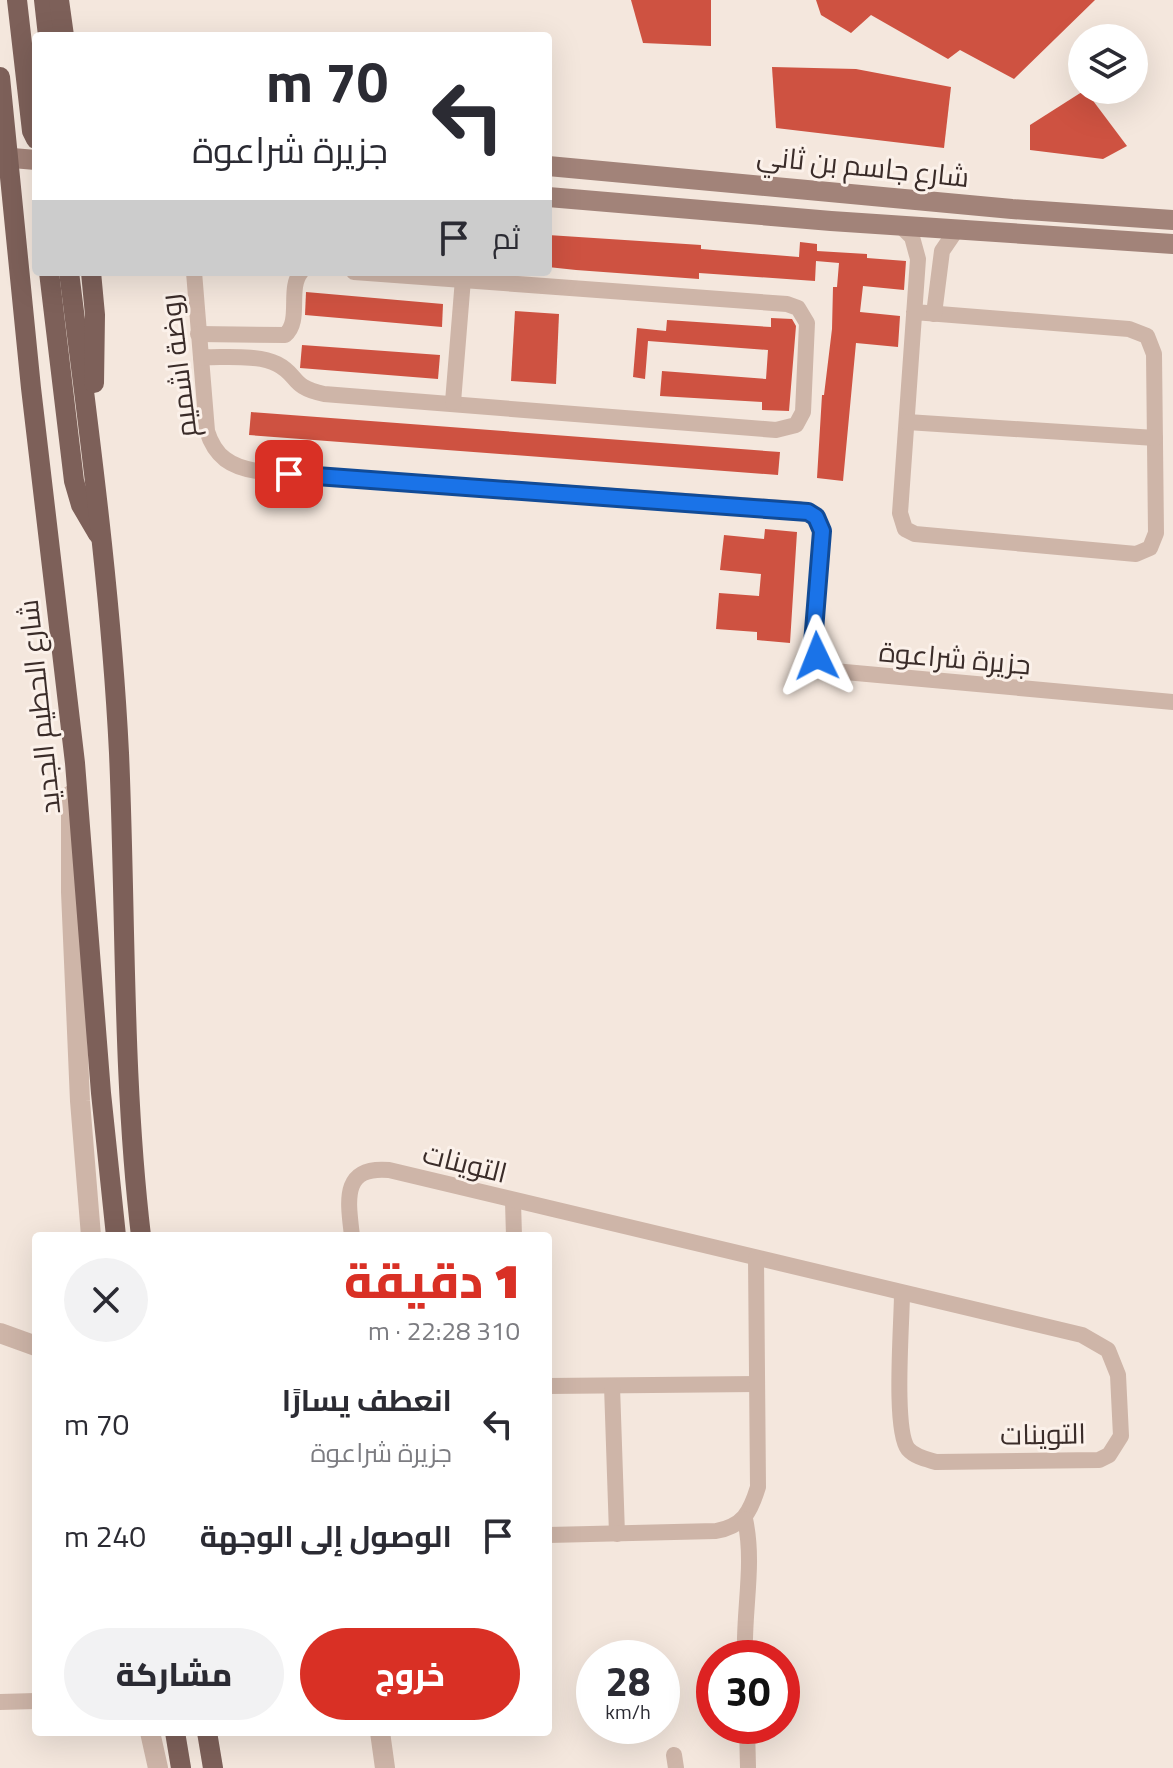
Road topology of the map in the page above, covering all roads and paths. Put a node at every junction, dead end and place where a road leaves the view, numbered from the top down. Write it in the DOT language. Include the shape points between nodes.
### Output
graph roads {
  1 [pos="17,0"];
  2 [pos="44,0"];
  3 [pos="59,0"];
  4 [pos="48,32"];
  5 [pos="63,32"];
  6 [pos="0,77"];
  7 [pos="32,112"];
  8 [pos="3,128"];
  9 [pos="32,133"];
  10 [pos="32,152"];
  11 [pos="5,157"];
  12 [pos="32,159"];
  13 [pos="552,166"];
  14 [pos="552,197"];
  15 [pos="0,209"];
  16 [pos="1173,209"];
  17 [pos="1129,219"];
  18 [pos="1173,220"];
  19 [pos="901,226"];
  20 [pos="957,229"];
  21 [pos="1123,240"];
  22 [pos="1173,244"];
  23 [pos="1173,256"];
  24 [pos="49,276"];
  25 [pos="70,276"];
  26 [pos="91,276"];
  27 [pos="194,276"];
  28 [pos="298,276"];
  29 [pos="416,276"];
  30 [pos="463,279"];
  31 [pos="914,312"];
  32 [pos="934,314"];
  33 [pos="198,334"];
  34 [pos="201,357"];
  35 [pos="31,388"];
  36 [pos="453,402"];
  37 [pos="907,422"];
  38 [pos="1155,438"];
  39 [pos="216,453"];
  40 [pos="93,459"];
  41 [pos="100,537"];
  42 [pos="1173,702"];
  43 [pos="75,763"];
  44 [pos="513,1202"];
  45 [pos="91,1232"];
  46 [pos="116,1232"];
  47 [pos="141,1232"];
  48 [pos="352,1232"];
  49 [pos="514,1232"];
  50 [pos="756,1258"];
  51 [pos="902,1293"];
  52 [pos="0,1333"];
  53 [pos="32,1345"];
  54 [pos="757,1384"];
  55 [pos="552,1386"];
  56 [pos="612,1386"];
  57 [pos="745,1519"];
  58 [pos="617,1534"];
  59 [pos="552,1535"];
  60 [pos="745,1640"];
  61 [pos="32,1701"];
  62 [pos="0,1702"];
  63 [pos="151,1736"];
  64 [pos="176,1736"];
  65 [pos="208,1736"];
  66 [pos="381,1736"];
  67 [pos="747,1744"];
  68 [pos="158,1768"];
  69 [pos="181,1768"];
  70 [pos="213,1768"];
  71 [pos="385,1768"];
  72 [pos="748,1768"];
  1 -- 7 [label="main road"];
  2 -- 4 [label="main road"];
  3 -- 5 [label="main road"];
  6 -- 8 [label="main road, شارع الحطيم الجديد"];
  8 -- 9 [label="main road"];
  8 -- 10 [label="main road" via="26,141"];
  8 -- 11 [label="main road, شارع الحطيم الجديد"];
  11 -- 12 [label="main road"];
  11 -- 35 [label="main road, شارع الحطيم الجديد"];
  13 -- 17 [label="main road, شارع جاسم بن ثاني"];
  14 -- 19 [label="main road, شارع جاسم بن ثاني"];
  15 -- 35 [label="main road"];
  16 -- 17 [label="main road"];
  17 -- 18 [label="main road, شارع جاسم بن ثاني"];
  19 -- 20 [label="main road, شارع جاسم بن ثاني"];
  19 -- 31 [label="street" via="917,251"];
  20 -- 21 [label="main road, شارع جاسم بن ثاني"];
  20 -- 32 [label="street" via="942,251"];
  21 -- 22 [label="main road, شارع جاسم بن ثاني"];
  21 -- 23 [label="main road"];
  24 -- 41 [label="main road" via="74,481"];
  25 -- 40 [label="main road"];
  26 -- 40 [label="main road"];
  27 -- 33 [label="street, روضة اشميم"];
  28 -- 33 [label="street" via="292,324 285,335"];
  29 -- 30 [label="street"];
  30 -- 36 [label="street"];
  30 -- 36 [label="street" via="780,302 798,308 807,323 803,412 796,425 776,430"];
  31 -- 32 [label="street"];
  31 -- 37 [label="street"];
  32 -- 38 [label="street" via="1141,332 1153,347"];
  33 -- 34 [label="street, روضة اشميم"];
  34 -- 36 [label="street" via="273,362 296,384 324,394"];
  34 -- 39 [label="street, روضة اشميم" via="207,431"];
  35 -- 43 [label="main road, شارع الحطيم الجديد"];
  37 -- 38 [label="street"];
  37 -- 38 [label="street" via="900,518 909,532 1136,554 1155,539"];
  39 -- 42 [label="street, جزيرة شراعوة" via="235,466 257,471 799,509 816,517 822,531 813,643 823,665 834,671"];
  40 -- 41 [label="main road"];
  41 -- 47 [label="main road" via="118,749 125,1022"];
  43 -- 45 [label="street" via="69,860"];
  43 -- 46 [label="main road, شارع الحطيم الجديد"];
  44 -- 48 [label="street, التوينات" via="373,1169 359,1174 352,1185"];
  44 -- 49 [label="street"];
  44 -- 50 [label="street, التوينات"];
  50 -- 51 [label="street, التوينات"];
  50 -- 54 [label="street"];
  51 -- 51 [label="street, التوينات" via="1096,1341 1108,1350 1118,1375 1121,1436 1116,1448 1099,1460 936,1462 908,1449 900,1426"];
  52 -- 53 [label="street"];
  54 -- 56 [label="street"];
  54 -- 57 [label="street" via="758,1487"];
  55 -- 56 [label="street"];
  56 -- 58 [label="street"];
  57 -- 58 [label="street" via="716,1531"];
  57 -- 60 [label="street" via="751,1555"];
  58 -- 59 [label="street"];
  61 -- 62 [label="street"];
  63 -- 68 [label="street"];
  64 -- 69 [label="main road"];
  65 -- 70 [label="main road"];
  66 -- 71 [label="street"];
  67 -- 72 [label="street"];
}
